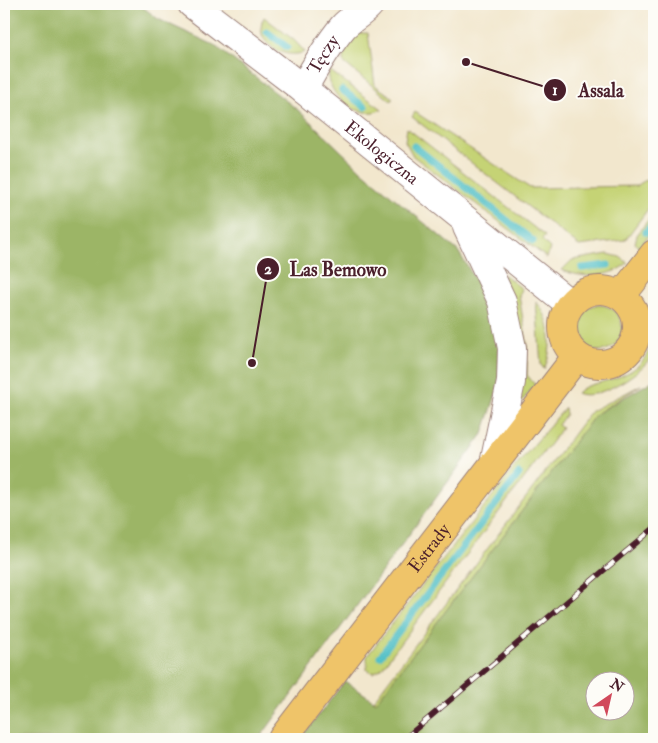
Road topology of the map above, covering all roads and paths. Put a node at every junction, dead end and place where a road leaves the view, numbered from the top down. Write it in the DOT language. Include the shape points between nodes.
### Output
graph roads {
  1 [pos="192,4"];
  2 [pos="370,4"];
  3 [pos="303,90"];
  4 [pos="464,221"];
  5 [pos="654,254"];
  6 [pos="621,296"];
  7 [pos="570,304"];
  8 [pos="577,356"];
  9 [pos="494,464"];
  10 [pos="282,739"];
  1 -- 3 [label="street, Ekologiczna"];
  2 -- 3 [label="street, Tęczy" via="362,14 345,25 320,58"];
  3 -- 4 [label="street, Ekologiczna"];
  4 -- 7 [label="street, Ekologiczna"];
  4 -- 9 [label="street" via="502,302 512,348 511,382"];
  5 -- 6 [label="main road"];
  6 -- 7 [label="main road" via="596,290 584,293"];
  6 -- 8 [label="main road" via="637,321 636,336 630,349 619,359 605,364 590,363"];
  7 -- 8 [label="main road" via="563,323 564,336 568,347"];
  8 -- 9 [label="main road, Estrady"];
  9 -- 10 [label="main road, Estrady"];
}
